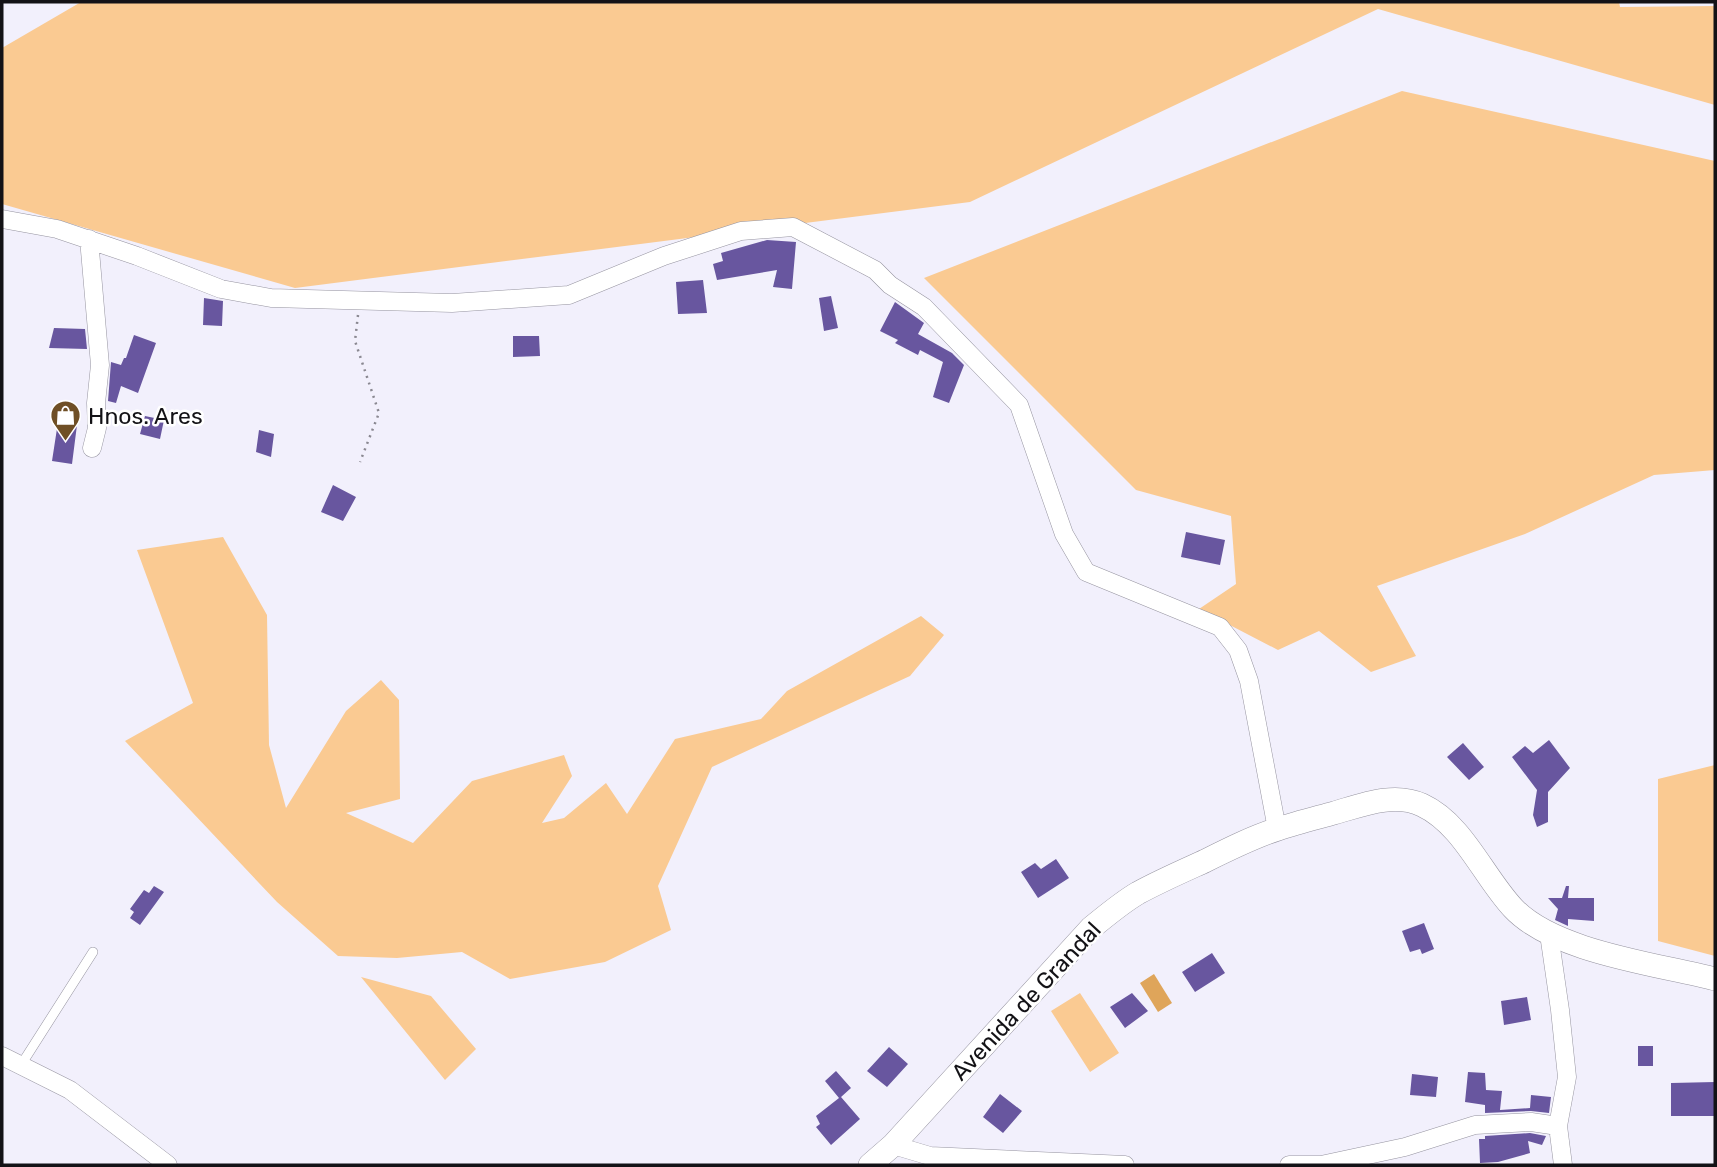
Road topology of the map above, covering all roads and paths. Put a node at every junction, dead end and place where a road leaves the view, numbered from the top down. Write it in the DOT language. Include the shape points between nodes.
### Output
graph roads {
  1 [pos="2,219"];
  2 [pos="89,239"];
  3 [pos="359,301"];
  4 [pos="92,447"];
  5 [pos="360,462"];
  6 [pos="1277,829"];
  7 [pos="1549,934"];
  8 [pos="93,951"];
  9 [pos="1715,979"];
  10 [pos="2,1056"];
  11 [pos="21,1065"];
  12 [pos="1559,1126"];
  13 [pos="893,1145"];
  14 [pos="934,1161"];
  15 [pos="168,1165"];
  16 [pos="870,1165"];
  17 [pos="1125,1165"];
  18 [pos="1289,1165"];
  19 [pos="1563,1165"];
  1 -- 2 [label="street"];
  2 -- 3 [label="street" via="221,289 271,298"];
  2 -- 4 [label="street" via="100,365"];
  3 -- 5 [label="path" via="355,341 379,413"];
  3 -- 6 [label="street" via="452,303 569,295 741,231 793,226 848,254 924,307 1019,405 1064,534 1086,572 1220,627 1238,650 1249,681"];
  6 -- 7 [label="street, Avenida de Grandal" via="1381,801 1422,805 1454,830 1513,908"];
  6 -- 13 [label="street, Avenida de Grandal" via="1137,894 1091,928"];
  7 -- 9 [label="street, Avenida de Grandal"];
  7 -- 12 [label="street" via="1567,1077"];
  8 -- 11 [label="lane"];
  10 -- 11 [label="street"];
  11 -- 15 [label="street" via="70,1090"];
  12 -- 18 [label="street" via="1531,1122 1475,1125 1405,1147 1321,1165"];
  12 -- 19 [label="street"];
  13 -- 14 [label="street"];
  13 -- 16 [label="street, Avenida de Grandal"];
  14 -- 17 [label="street"];
}
